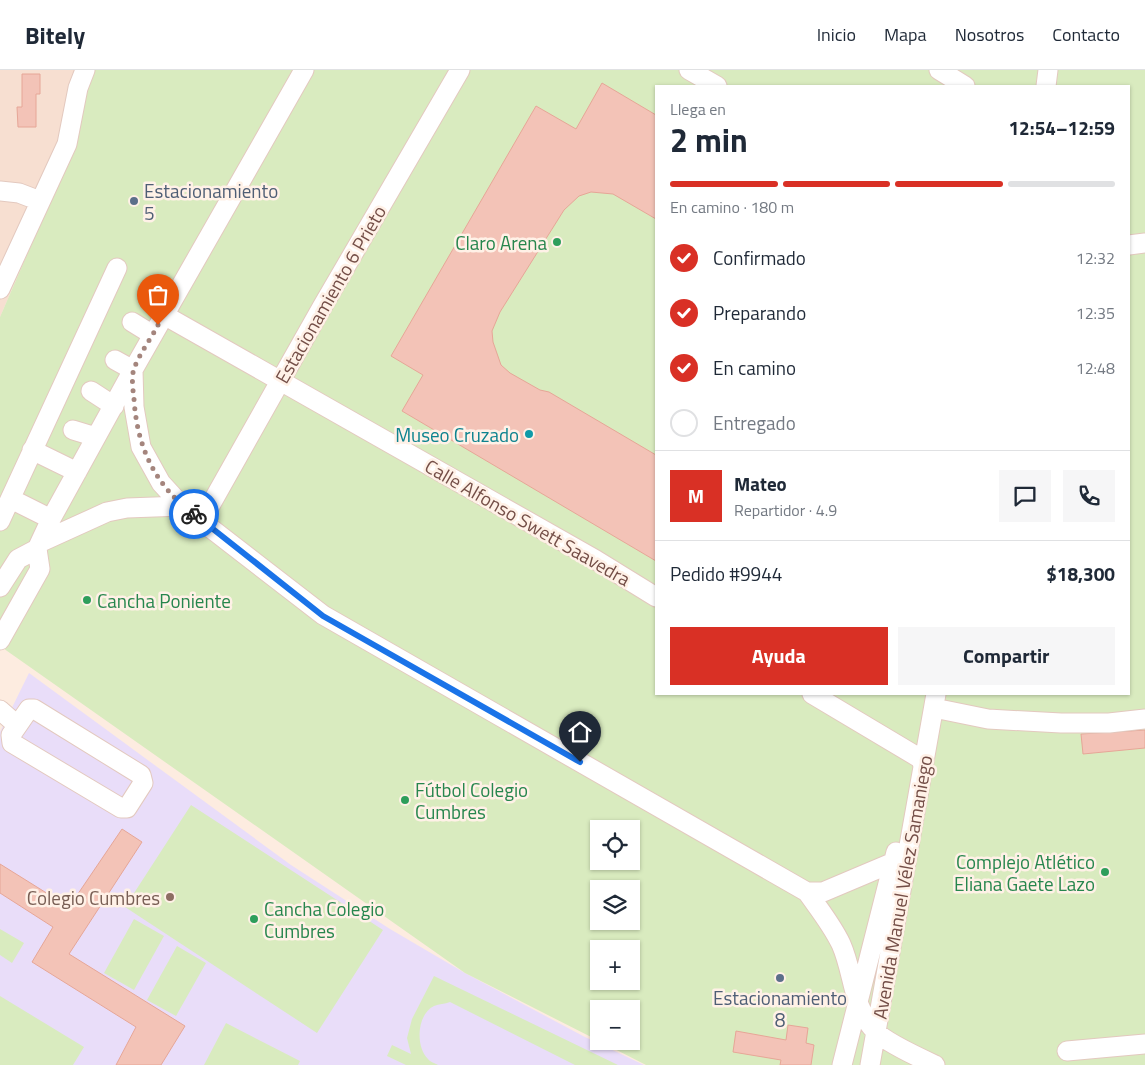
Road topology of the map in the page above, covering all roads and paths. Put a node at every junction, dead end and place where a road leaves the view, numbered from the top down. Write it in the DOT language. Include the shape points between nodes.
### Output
graph roads {
  1 [pos="85,70"];
  2 [pos="304,70"];
  3 [pos="460,70"];
  4 [pos="689,70"];
  5 [pos="939,70"];
  6 [pos="1048,70"];
  7 [pos="715,85"];
  8 [pos="963,85"];
  9 [pos="1046,85"];
  10 [pos="0,191"];
  11 [pos="40,201"];
  12 [pos="1145,243"];
  13 [pos="1130,245"];
  14 [pos="117,268"];
  15 [pos="0,289"];
  16 [pos="153,289"];
  17 [pos="168,308"];
  18 [pos="132,322"];
  19 [pos="153,335"];
  20 [pos="116,360"];
  21 [pos="133,370"];
  22 [pos="280,380"];
  23 [pos="92,391"];
  24 [pos="114,406"];
  25 [pos="73,430"];
  26 [pos="96,438"];
  27 [pos="32,450"];
  28 [pos="77,472"];
  29 [pos="11,499"];
  30 [pos="182,506"];
  31 [pos="51,519"];
  32 [pos="202,520"];
  33 [pos="0,521"];
  34 [pos="39,545"];
  35 [pos="6,564"];
  36 [pos="0,587"];
  37 [pos="655,596"];
  38 [pos="0,640"];
  39 [pos="814,695"];
  40 [pos="935,701"];
  41 [pos="0,710"];
  42 [pos="1145,719"];
  43 [pos="17,725"];
  44 [pos="922,762"];
  45 [pos="894,862"];
  46 [pos="807,892"];
  47 [pos="857,1004"];
  48 [pos="876,1032"];
  49 [pos="1145,1044"];
  50 [pos="1067,1051"];
  51 [pos="842,1065"];
  52 [pos="870,1065"];
  53 [pos="936,1065"];
  1 -- 11 [label="street" via="78,88 67,144"];
  2 -- 17 [label="street"];
  3 -- 22 [label="street, Estacionamiento 6 Prieto"];
  4 -- 7 [label="street"];
  5 -- 8 [label="street"];
  6 -- 9 [label="street"];
  10 -- 11 [label="street" via="19,193"];
  11 -- 15 [label="street"];
  12 -- 13 [label="street"];
  14 -- 27 [label="street" via="53,411"];
  16 -- 17 [label="street, Calle Alfonso Swett Saavedra"];
  17 -- 19 [label="street"];
  17 -- 22 [label="street, Calle Alfonso Swett Saavedra"];
  18 -- 19 [label="street"];
  19 -- 21 [label="street"];
  20 -- 21 [label="street"];
  21 -- 24 [label="street"];
  21 -- 30 [label="street" via="134,407 142,447 161,483"];
  22 -- 32 [label="street, Estacionamiento 6 Prieto"];
  22 -- 37 [label="street, Calle Alfonso Swett Saavedra"];
  23 -- 24 [label="street"];
  24 -- 26 [label="street"];
  25 -- 26 [label="street"];
  26 -- 28 [label="street"];
  27 -- 28 [label="street"];
  27 -- 29 [label="street"];
  28 -- 31 [label="street"];
  29 -- 31 [label="street"];
  29 -- 33 [label="street"];
  30 -- 32 [label="street"];
  30 -- 34 [label="street" via="107,512"];
  31 -- 34 [label="street"];
  32 -- 46 [label="street" via="323,616"];
  34 -- 35 [label="street"];
  34 -- 38 [label="street" via="40,569"];
  35 -- 36 [label="street"];
  39 -- 44 [label="street"];
  40 -- 42 [label="street" via="997,720 1061,723"];
  40 -- 44 [label="street, Avenida Manuel Vélez Samaniego"];
  41 -- 43 [label="street"];
  43 -- 43 [label="street" via="10,738 12,743 121,808 127,808 143,783 141,775 34,709 27,710"];
  44 -- 45 [label="street, Avenida Manuel Vélez Samaniego"];
  44 -- 48 [label="street, Avenida Manuel Vélez Samaniego"];
  45 -- 46 [label="street" via="823,892"];
  45 -- 47 [label="street, Avenida Manuel Vélez Samaniego"];
  46 -- 47 [label="street" via="841,944"];
  47 -- 48 [label="street"];
  47 -- 51 [label="street, Avenida Manuel Vélez Samaniego"];
  48 -- 52 [label="street, Avenida Manuel Vélez Samaniego"];
  48 -- 53 [label="street"];
  49 -- 50 [label="street"];
}
